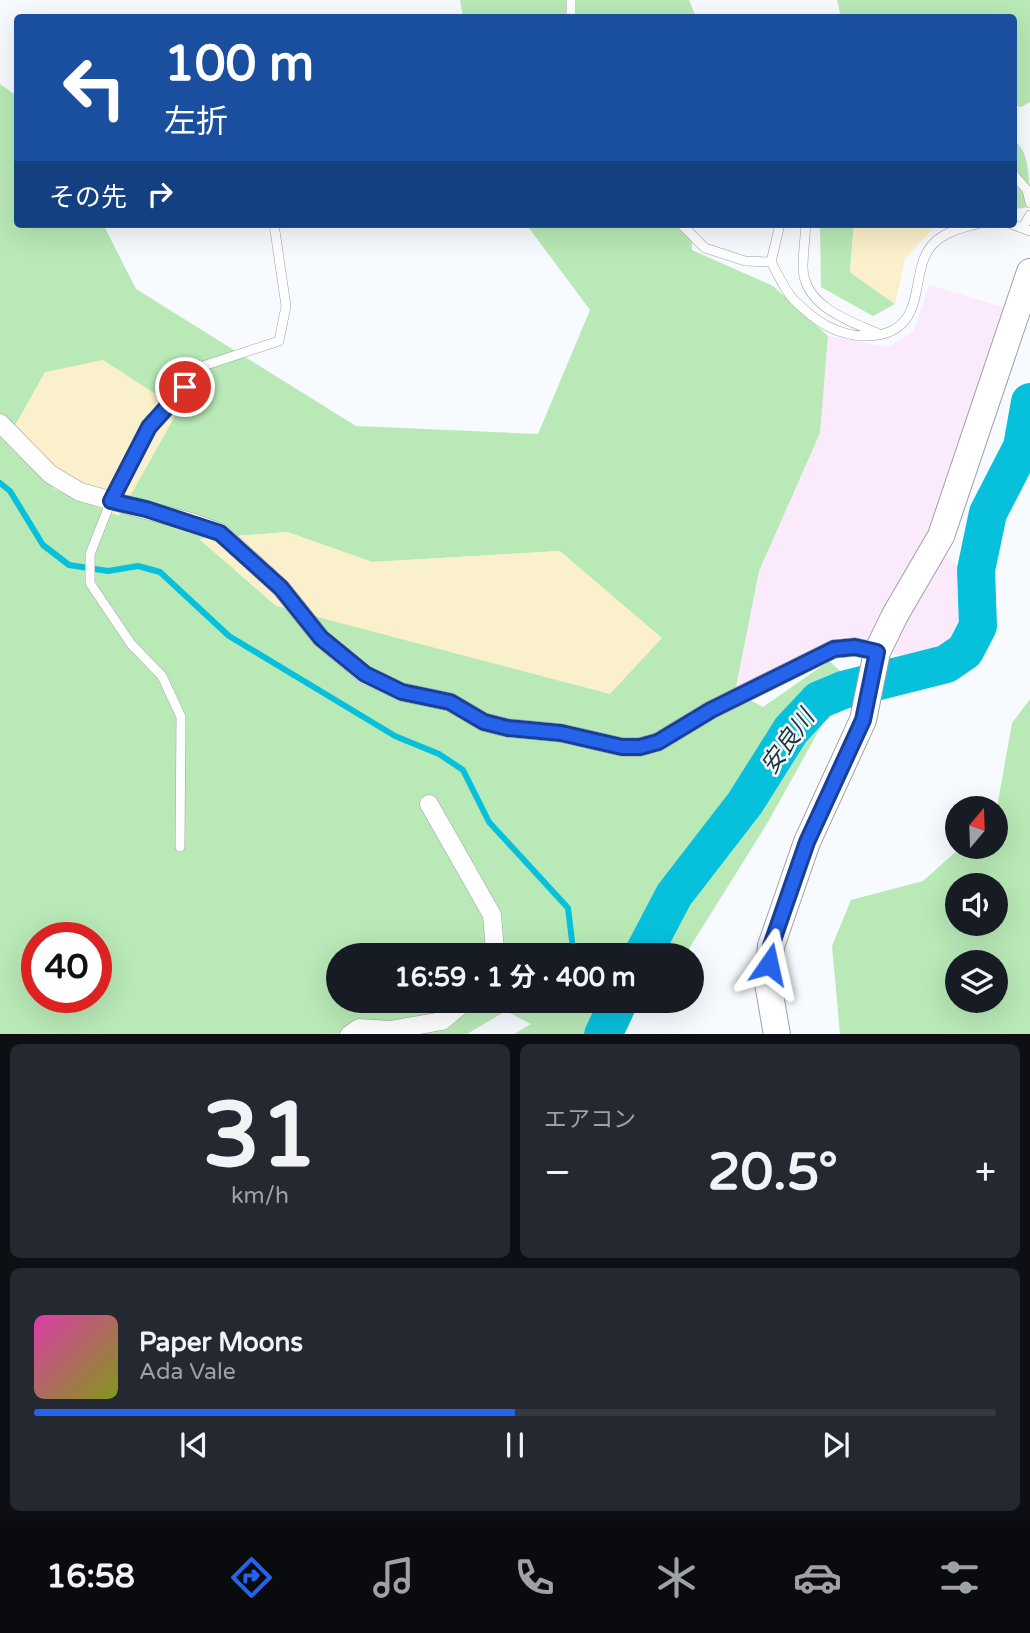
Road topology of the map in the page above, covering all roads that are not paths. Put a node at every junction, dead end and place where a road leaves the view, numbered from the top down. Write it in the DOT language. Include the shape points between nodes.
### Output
graph roads {
  1 [pos="1017,179"];
  2 [pos="1030,203"];
  3 [pos="1030,215"];
  4 [pos="275,228"];
  5 [pos="685,228"];
  6 [pos="779,228"];
  7 [pos="806,228"];
  8 [pos="958,228"];
  9 [pos="1026,229"];
  10 [pos="771,262"];
  11 [pos="1030,272"];
  12 [pos="881,335"];
  13 [pos="0,423"];
  14 [pos="111,501"];
  15 [pos="876,659"];
  16 [pos="429,804"];
  17 [pos="180,847"];
  18 [pos="494,943"];
  19 [pos="452,1013"];
  20 [pos="349,1034"];
  21 [pos="777,1034"];
  1 -- 2 [label="lane"];
  3 -- 9 [label="lane"];
  4 -- 14 [label="lane" via="286,306 279,341 203,366 149,427"];
  5 -- 10 [label="lane" via="705,248 745,261"];
  6 -- 10 [label="lane"];
  7 -- 12 [label="lane" via="803,271 813,295 836,316"];
  8 -- 12 [label="lane" via="933,243 911,310 898,328"];
  10 -- 12 [label="lane" via="792,298 825,325 849,334"];
  11 -- 15 [label="street" via="940,536"];
  13 -- 14 [label="street" via="51,474 80,492"];
  14 -- 15 [label="street" via="220,533 281,588 321,638 365,674 402,692 450,702 484,722 508,728 640,747 658,742 711,710 834,649 855,647"];
  14 -- 17 [label="lane" via="90,554 90,583 131,644 162,676 181,717"];
  15 -- 21 [label="street" via="863,720 807,842 771,946 768,983"];
  16 -- 18 [label="street" via="492,915"];
  19 -- 20 [label="street" via="442,1021 390,1030 359,1028"];
}
